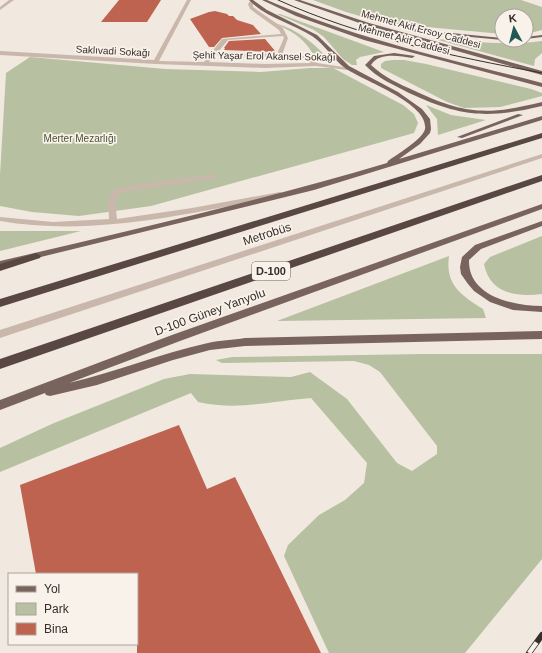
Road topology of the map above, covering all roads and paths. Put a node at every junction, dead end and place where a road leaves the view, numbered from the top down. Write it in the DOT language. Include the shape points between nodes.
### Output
graph roads {
  1 [pos="12,0"];
  2 [pos="189,0"];
  3 [pos="264,0"];
  4 [pos="296,0"];
  5 [pos="251,1"];
  6 [pos="0,8"];
  7 [pos="367,24"];
  8 [pos="284,35"];
  9 [pos="494,38"];
  10 [pos="0,52"];
  11 [pos="8,53"];
  12 [pos="214,53"];
  13 [pos="279,56"];
  14 [pos="0,60"];
  15 [pos="156,62"];
  16 [pos="206,63"];
  17 [pos="459,63"];
  18 [pos="316,64"];
  19 [pos="347,68"];
  20 [pos="542,73"];
  21 [pos="542,85"];
  22 [pos="542,105"];
  23 [pos="542,118"];
  24 [pos="542,135"];
  25 [pos="438,150"];
  26 [pos="542,156"];
  27 [pos="383,167"];
  28 [pos="213,176"];
  29 [pos="542,178"];
  30 [pos="311,188"];
  31 [pos="542,206"];
  32 [pos="0,219"];
  33 [pos="113,222"];
  34 [pos="542,223"];
  35 [pos="36,256"];
  36 [pos="0,264"];
  37 [pos="0,268"];
  38 [pos="0,304"];
  39 [pos="542,309"];
  40 [pos="0,334"];
  41 [pos="542,335"];
  42 [pos="0,364"];
  43 [pos="15,400"];
  44 [pos="0,405"];
  1 -- 6 [label="street"];
  2 -- 15 [label="street, Saklıvadi Sokağı"];
  3 -- 17 [label="main road, Mehmet Akif Caddesi" via="328,27"];
  4 -- 7 [label="main road, Mehmet Akif Ersoy Caddesi"];
  5 -- 8 [label="street" via="251,8 281,29"];
  5 -- 19 [label="main road" via="315,36"];
  7 -- 9 [label="main road"];
  7 -- 20 [label="main road, Mehmet Akif Ersoy Caddesi"];
  8 -- 12 [label="street" via="227,39"];
  8 -- 13 [label="street" via="286,38"];
  10 -- 11 [label="street, Saklıvadi Sokağı"];
  11 -- 14 [label="street"];
  11 -- 15 [label="street, Saklıvadi Sokağı"];
  12 -- 13 [label="street"];
  12 -- 16 [label="street"];
  13 -- 18 [label="street" via="307,58"];
  15 -- 16 [label="street, Şehit Yaşar Erol Akansel Sokağı"];
  16 -- 18 [label="street, Şehit Yaşar Erol Akansel Sokağı" via="265,66"];
  17 -- 21 [label="main road, Mehmet Akif Caddesi"];
  17 -- 22 [label="main road" via="388,55 372,59 368,65 386,79 427,100 467,113 505,113"];
  18 -- 19 [label="street, Şehit Yaşar Erol Akansel Sokağı"];
  19 -- 27 [label="main road" via="414,105 427,118 428,131 423,138"];
  22 -- 25 [label="main road" via="462,136"];
  23 -- 25 [label="main road"];
  24 -- 38 [label="highway"];
  25 -- 27 [label="main road"];
  26 -- 40 [label="street, Metrobüs"];
  27 -- 30 [label="main road"];
  28 -- 33 [label="street" via="119,190 111,199"];
  29 -- 42 [label="highway, D-100"];
  30 -- 33 [label="street" via="190,212"];
  30 -- 35 [label="main road"];
  31 -- 43 [label="main road, D-100 Güney Yanyolu" via="176,338"];
  32 -- 33 [label="street" via="25,224 72,226"];
  34 -- 39 [label="main road" via="478,247 465,259 464,273 475,288 494,301"];
  35 -- 36 [label="main road"];
  35 -- 37 [label="highway"];
  41 -- 43 [label="main road" via="299,340 210,346 170,356 97,381"];
  43 -- 44 [label="main road, D-100 Güney Yanyolu"];
}
